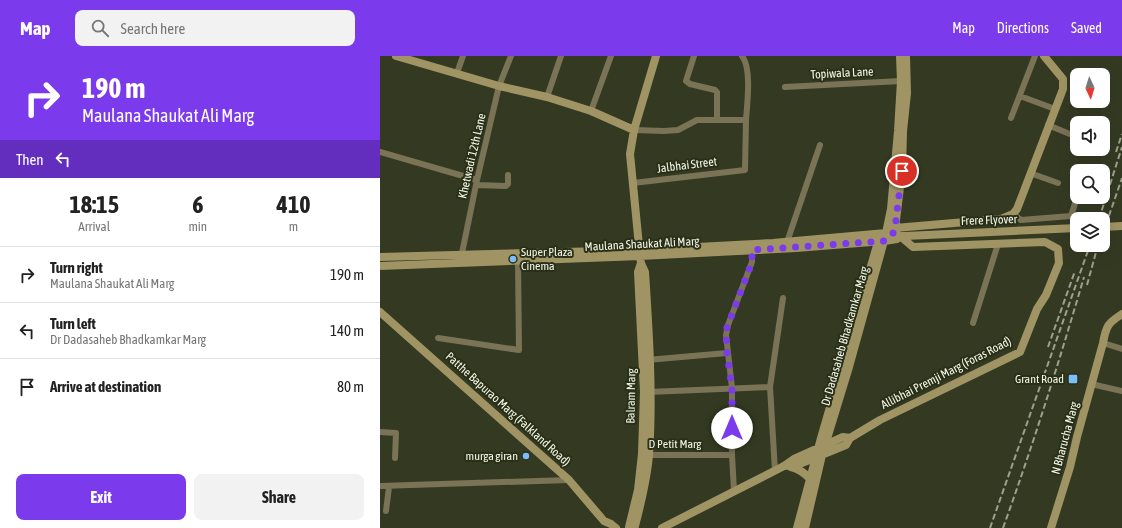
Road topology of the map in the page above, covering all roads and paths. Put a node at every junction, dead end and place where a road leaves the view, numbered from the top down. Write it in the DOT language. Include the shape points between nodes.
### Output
graph roads {
  1 [pos="396,56"];
  2 [pos="463,56"];
  3 [pos="511,56"];
  4 [pos="560,56"];
  5 [pos="611,56"];
  6 [pos="656,56"];
  7 [pos="694,56"];
  8 [pos="742,56"];
  9 [pos="900,56"];
  10 [pos="906,56"];
  11 [pos="1035,56"];
  12 [pos="1044,56"];
  13 [pos="457,73"];
  14 [pos="901,81"];
  15 [pos="499,86"];
  16 [pos="785,87"];
  17 [pos="1020,96"];
  18 [pos="546,97"];
  19 [pos="1055,109"];
  20 [pos="591,111"];
  21 [pos="1010,118"];
  22 [pos="717,120"];
  23 [pos="746,120"];
  24 [pos="1048,125"];
  25 [pos="634,130"];
  26 [pos="1070,134"];
  27 [pos="820,145"];
  28 [pos="380,152"];
  29 [pos="1030,173"];
  30 [pos="508,175"];
  31 [pos="477,182"];
  32 [pos="633,183"];
  33 [pos="1058,183"];
  34 [pos="1075,204"];
  35 [pos="1013,214"];
  36 [pos="1122,226"];
  37 [pos="1110,227"];
  38 [pos="1070,228"];
  39 [pos="892,236"];
  40 [pos="787,242"];
  41 [pos="998,244"];
  42 [pos="752,250"];
  43 [pos="640,256"];
  44 [pos="380,257"];
  45 [pos="461,259"];
  46 [pos="518,261"];
  47 [pos="380,266"];
  48 [pos="783,298"];
  49 [pos="380,312"];
  50 [pos="1122,314"];
  51 [pos="973,323"];
  52 [pos="438,338"];
  53 [pos="1103,343"];
  54 [pos="1122,349"];
  55 [pos="727,353"];
  56 [pos="647,360"];
  57 [pos="1091,384"];
  58 [pos="770,387"];
  59 [pos="732,388"];
  60 [pos="1122,391"];
  61 [pos="647,392"];
  62 [pos="380,432"];
  63 [pos="820,452"];
  64 [pos="645,455"];
  65 [pos="732,455"];
  66 [pos="395,458"];
  67 [pos="784,466"];
  68 [pos="775,471"];
  69 [pos="810,479"];
  70 [pos="570,480"];
  71 [pos="380,486"];
  72 [pos="389,486"];
  73 [pos="734,490"];
  74 [pos="386,511"];
  75 [pos="606,525"];
  76 [pos="633,527"];
  77 [pos="616,528"];
  78 [pos="662,528"];
  79 [pos="797,528"];
  80 [pos="805,528"];
  81 [pos="1051,528"];
  1 -- 13 [label="main road"];
  2 -- 13 [label="street"];
  3 -- 15 [label="street, Khetwadi 12th Lane"];
  4 -- 18 [label="street"];
  5 -- 20 [label="street"];
  6 -- 25 [label="main road, Balram Marg"];
  7 -- 22 [label="street" via="686,81 717,92"];
  8 -- 23 [label="street" via="748,71"];
  9 -- 14 [label="main road, Dr Dadasaheb Bhadkamkar Marg"];
  10 -- 39 [label="main road, Dr Dadasaheb Bhadkamkar Marg" via="907,93 902,171"];
  11 -- 17 [label="street"];
  12 -- 19 [label="main road" via="1063,79 1063,89"];
  13 -- 15 [label="main road"];
  14 -- 16 [label="street, Topiwala Lane"];
  14 -- 39 [label="main road, Dr Dadasaheb Bhadkamkar Marg" via="892,201"];
  15 -- 18 [label="main road"];
  15 -- 31 [label="street, Khetwadi 12th Lane"];
  17 -- 19 [label="street"];
  17 -- 21 [label="street"];
  18 -- 20 [label="main road"];
  19 -- 24 [label="main road"];
  20 -- 25 [label="main road"];
  22 -- 23 [label="street"];
  22 -- 25 [label="street" via="697,120 678,130"];
  23 -- 32 [label="street, Jalbhai Street" via="745,170"];
  24 -- 26 [label="street"];
  24 -- 29 [label="main road"];
  25 -- 32 [label="main road, Balram Marg" via="630,154"];
  27 -- 40 [label="street"];
  28 -- 31 [label="street"];
  29 -- 33 [label="street"];
  29 -- 35 [label="main road"];
  30 -- 31 [label="street" via="506,186"];
  31 -- 45 [label="street, Khetwadi 12th Lane"];
  32 -- 43 [label="main road, Balram Marg"];
  34 -- 35 [label="street" via="1071,216 1021,220"];
  35 -- 39 [label="main road" via="1001,219"];
  36 -- 37 [label="main road, bridge"];
  38 -- 39 [label="main road, Frere Flyover"];
  39 -- 40 [label="main road, Maulana Shaukat Ali Marg"];
  39 -- 41 [label="main road" via="914,247"];
  39 -- 42 [label="main road, Maulana Shaukat Ali Marg"];
  39 -- 63 [label="main road, Dr Dadasaheb Bhadkamkar Marg"];
  40 -- 43 [label="main road, Maulana Shaukat Ali Marg"];
  41 -- 51 [label="street"];
  41 -- 63 [label="main road, Allibhai Premji Marg (Foras Road)" via="1045,242 1058,249 1059,263 1020,352 880,420 850,438 846,444"];
  42 -- 43 [label="main road, Maulana Shaukat Ali Marg"];
  42 -- 55 [label="street" via="752,262 726,330"];
  43 -- 45 [label="main road, Maulana Shaukat Ali Marg"];
  43 -- 46 [label="main road, Maulana Shaukat Ali Marg"];
  43 -- 56 [label="main road, Balram Marg" via="645,272 644,319"];
  44 -- 45 [label="main road, Maulana Shaukat Ali Marg"];
  45 -- 46 [label="main road, Maulana Shaukat Ali Marg"];
  45 -- 47 [label="main road, Maulana Shaukat Ali Marg"];
  46 -- 52 [label="street" via="519,350"];
  48 -- 58 [label="street"];
  49 -- 70 [label="main road, Patthe Bapurao Marg (Falkland Road)"];
  50 -- 53 [label="main road, N Bharucha Marg" via="1111,321"];
  53 -- 54 [label="street"];
  53 -- 57 [label="main road, N Bharucha Marg"];
  55 -- 56 [label="street"];
  55 -- 59 [label="street"];
  56 -- 61 [label="main road, Balram Marg"];
  57 -- 60 [label="street"];
  57 -- 81 [label="main road, N Bharucha Marg" via="1070,468"];
  58 -- 59 [label="street"];
  58 -- 68 [label="street"];
  59 -- 61 [label="street"];
  59 -- 65 [label="street"];
  61 -- 64 [label="main road, Balram Marg"];
  62 -- 66 [label="street" via="396,432"];
  63 -- 67 [label="main road, Allibhai Premji Marg (Foras Road)" via="794,459"];
  63 -- 69 [label="main road, Dr Dadasaheb Bhadkamkar Marg"];
  63 -- 80 [label="main road, Dr Dadasaheb Bhadkamkar Marg"];
  64 -- 65 [label="street, D Petit Marg"];
  64 -- 76 [label="main road, Balram Marg"];
  65 -- 73 [label="street"];
  67 -- 68 [label="main road, Allibhai Premji Marg (Foras Road)"];
  67 -- 69 [label="main road" via="798,469"];
  68 -- 73 [label="main road, Allibhai Premji Marg (Foras Road)"];
  69 -- 79 [label="main road, Dr Dadasaheb Bhadkamkar Marg"];
  70 -- 72 [label="street"];
  70 -- 75 [label="main road, Patthe Bapurao Marg (Falkland Road)"];
  71 -- 72 [label="street"];
  72 -- 74 [label="street"];
  73 -- 78 [label="main road, Allibhai Premji Marg (Foras Road)"];
  75 -- 77 [label="main road, Patthe Bapurao Marg (Falkland Road)" via="611,524"];
}
